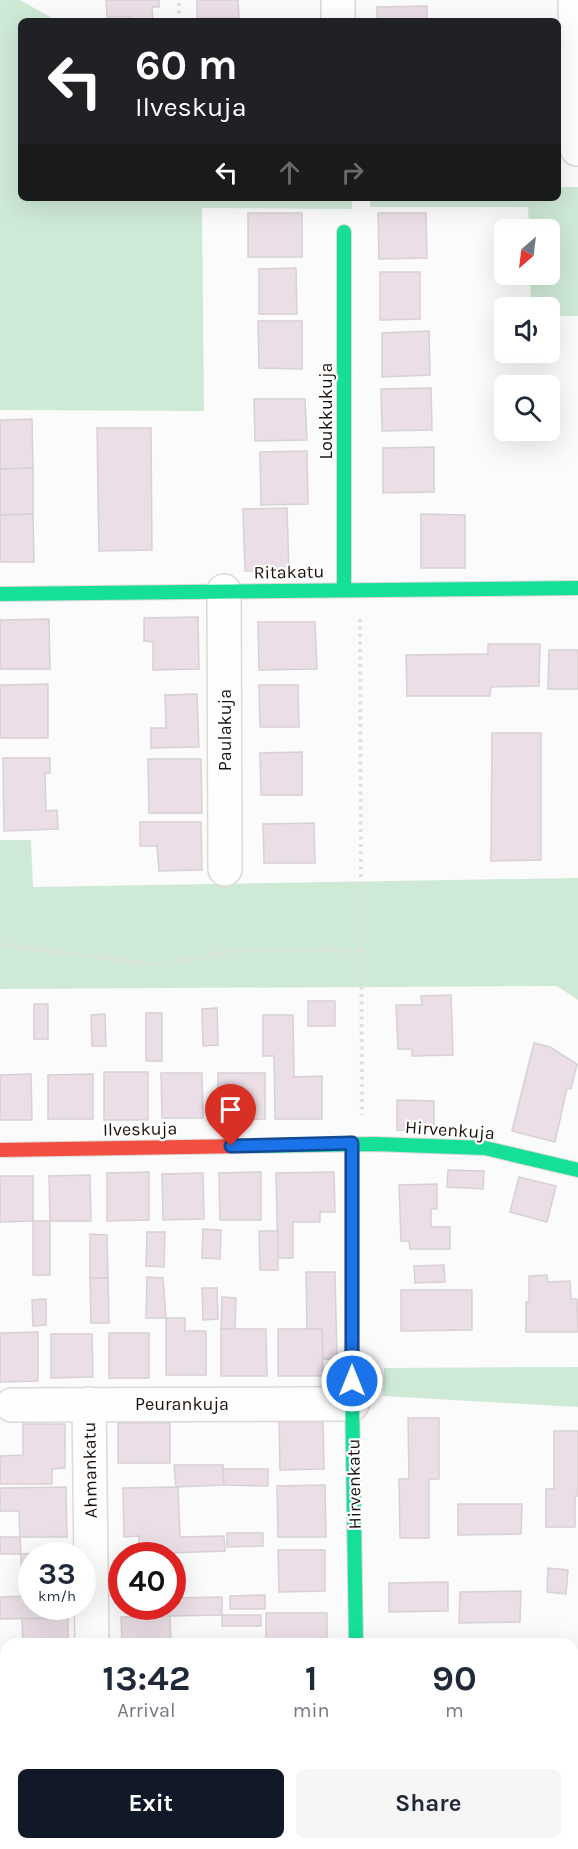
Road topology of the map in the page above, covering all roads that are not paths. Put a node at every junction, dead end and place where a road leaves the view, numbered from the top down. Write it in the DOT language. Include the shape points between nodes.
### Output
graph roads {
  1 [pos="338,0"];
  2 [pos="575,0"];
  3 [pos="338,18"];
  4 [pos="578,149"];
  5 [pos="344,232"];
  6 [pos="578,588"];
  7 [pos="344,590"];
  8 [pos="224,591"];
  9 [pos="0,594"];
  10 [pos="225,869"];
  11 [pos="352,1143"];
  12 [pos="0,1150"];
  13 [pos="578,1170"];
  14 [pos="89,1404"];
  15 [pos="352,1404"];
  16 [pos="12,1405"];
  17 [pos="92,1638"];
  18 [pos="356,1638"];
  1 -- 3 [label="street"];
  2 -- 4 [label="street"];
  5 -- 7 [label="street, Loukkukuja"];
  6 -- 7 [label="street, Ritakatu"];
  7 -- 8 [label="street, Ritakatu"];
  8 -- 9 [label="street, Ritakatu"];
  8 -- 10 [label="street, Paulakuja"];
  11 -- 12 [label="street, Ilveskuja"];
  11 -- 13 [label="street, Hirvenkuja" via="485,1148"];
  11 -- 15 [label="street, Hirvenkatu"];
  14 -- 15 [label="street, Peurankuja"];
  14 -- 16 [label="street, Peurankuja"];
  14 -- 17 [label="street, Ahmankatu"];
  15 -- 18 [label="street, Hirvenkatu"];
}
